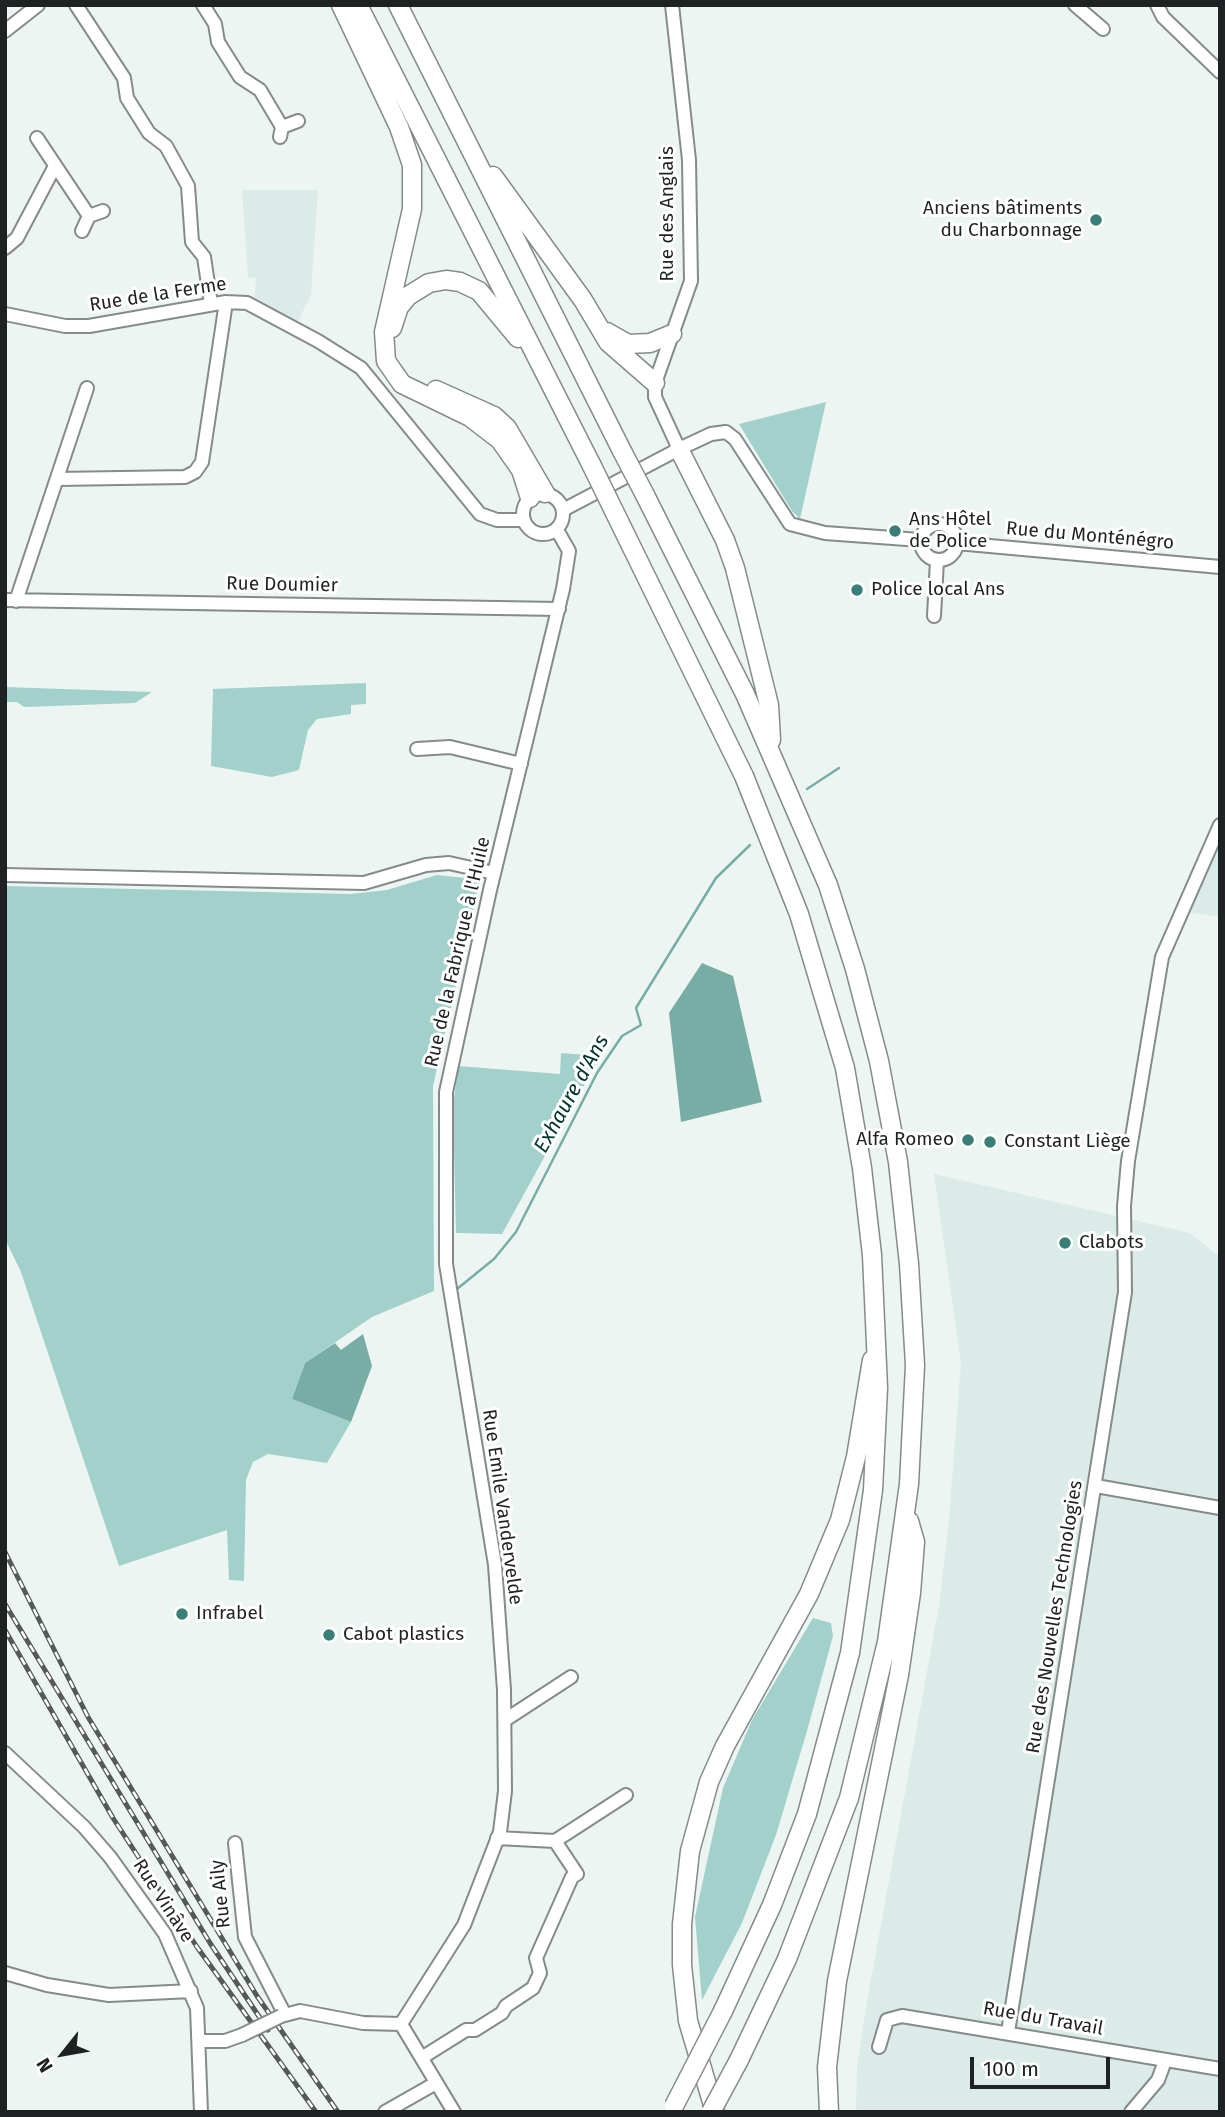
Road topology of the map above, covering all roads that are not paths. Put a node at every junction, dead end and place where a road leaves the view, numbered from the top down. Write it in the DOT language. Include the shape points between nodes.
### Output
graph roads {
  1 [pos="76,5"];
  2 [pos="203,5"];
  3 [pos="398,5"];
  4 [pos="672,5"];
  5 [pos="1075,5"];
  6 [pos="1157,5"];
  7 [pos="31,8"];
  8 [pos="349,10"];
  9 [pos="1103,29"];
  10 [pos="5,31"];
  11 [pos="1220,72"];
  12 [pos="298,121"];
  13 [pos="37,138"];
  14 [pos="469,146"];
  15 [pos="55,166"];
  16 [pos="103,211"];
  17 [pos="89,216"];
  18 [pos="82,231"];
  19 [pos="5,248"];
  20 [pos="226,302"];
  21 [pos="211,304"];
  22 [pos="5,314"];
  23 [pos="600,327"];
  24 [pos="672,334"];
  25 [pos="534,353"];
  26 [pos="654,383"];
  27 [pos="87,388"];
  28 [pos="679,449"];
  29 [pos="57,479"];
  30 [pos="538,496"];
  31 [pos="564,510"];
  32 [pos="523,520"];
  33 [pos="557,530"];
  34 [pos="920,540"];
  35 [pos="957,543"];
  36 [pos="937,560"];
  37 [pos="1220,567"];
  38 [pos="11,601"];
  39 [pos="559,609"];
  40 [pos="934,616"];
  41 [pos="417,749"];
  42 [pos="772,753"];
  43 [pos="521,764"];
  44 [pos="1220,825"];
  45 [pos="494,873"];
  46 [pos="5,875"];
  47 [pos="877,1340"];
  48 [pos="466,1391"];
  49 [pos="1096,1486"];
  50 [pos="1220,1508"];
  51 [pos="906,1511"];
  52 [pos="571,1677"];
  53 [pos="505,1720"];
  54 [pos="5,1754"];
  55 [pos="626,1795"];
  56 [pos="497,1838"];
  57 [pos="555,1841"];
  58 [pos="235,1843"];
  59 [pos="5,1973"];
  60 [pos="191,1991"];
  61 [pos="283,2015"];
  62 [pos="401,2024"];
  63 [pos="1008,2032"];
  64 [pos="200,2041"];
  65 [pos="879,2047"];
  66 [pos="423,2057"];
  67 [pos="1165,2061"];
  68 [pos="1220,2069"];
  69 [pos="436,2083"];
  70 [pos="672,2109"];
  71 [pos="201,2112"];
  72 [pos="385,2112"];
  73 [pos="454,2112"];
  74 [pos="713,2112"];
  75 [pos="829,2112"];
  76 [pos="1131,2112"];
  1 -- 21 [label="street" via="124,78 127,98 149,133 166,146 188,186 192,242 204,257"];
  2 -- 12 [label="street" via="215,24 218,42 240,77 260,90 281,132"];
  3 -- 14 [label="highway"];
  4 -- 24 [label="street, Rue des Anglais" via="685,103 692,233 691,281"];
  5 -- 9 [label="street"];
  6 -- 11 [label="street" via="1163,17"];
  7 -- 10 [label="street"];
  8 -- 25 [label="highway" via="399,87"];
  8 -- 30 [label="highway" via="412,165 412,209 384,332 386,361 402,384 470,417 500,440"];
  13 -- 15 [label="street"];
  14 -- 23 [label="highway"];
  14 -- 42 [label="highway, bridge"];
  15 -- 17 [label="street"];
  15 -- 19 [label="street" via="17,238"];
  16 -- 17 [label="street"];
  17 -- 18 [label="street"];
  20 -- 21 [label="street, Rue de la Ferme"];
  20 -- 29 [label="street" via="202,462 195,472 185,477"];
  20 -- 32 [label="street, Rue de la Ferme" via="247,303 360,368 480,514 497,520"];
  21 -- 22 [label="street, Rue de la Ferme" via="89,326"];
  23 -- 24 [label="highway" via="628,344 650,343"];
  23 -- 26 [label="highway" via="608,342"];
  24 -- 26 [label="street, Rue des Anglais"];
  25 -- 30 [label="highway" via="491,302 460,282 446,280 418,288 393,320 394,352 401,369 419,384 480,407 507,428"];
  25 -- 47 [label="highway, bridge" via="744,776 777,853 845,1068 872,1255"];
  26 -- 28 [label="street" via="655,397"];
  27 -- 29 [label="street"];
  28 -- 31 [label="street"];
  28 -- 34 [label="street" via="726,432 736,439 790,524 824,533"];
  28 -- 42 [label="highway" via="735,568 769,705"];
  29 -- 38 [label="street"];
  30 -- 31 [label="street" via="556,498"];
  30 -- 32 [label="street" via="523,510"];
  31 -- 33 [label="street"];
  32 -- 33 [label="street" via="538,534"];
  33 -- 39 [label="street, Rue de la Fabrique à l'Huile" via="569,551"];
  34 -- 35 [label="street" via="927,528 939,523 954,531"];
  34 -- 36 [label="street" via="924,553"];
  35 -- 36 [label="street" via="951,556"];
  35 -- 37 [label="street, Rue du Monténégro"];
  36 -- 40 [label="street"];
  38 -- 39 [label="street, Rue Doumier"];
  39 -- 43 [label="street, Rue de la Fabrique à l'Huile"];
  41 -- 43 [label="street" via="450,747"];
  42 -- 51 [label="highway" via="828,885 855,969 890,1115 909,1264 915,1365"];
  43 -- 45 [label="street, Rue de la Fabrique à l'Huile"];
  44 -- 49 [label="street, Rue des Nouvelles Technologies" via="1162,957 1129,1153 1125,1292"];
  45 -- 46 [label="street" via="449,863 364,883"];
  45 -- 48 [label="street, Rue de la Fabrique à l'Huile" via="446,1092 446,1264"];
  47 -- 70 [label="highway, bridge" via="873,1490 850,1653 807,1814 767,1917"];
  47 -- 74 [label="highway" via="840,1520 809,1594 725,1746 709,1782 690,1851 682,1965 688,2021"];
  48 -- 53 [label="street, Rue Emile Vandervelde" via="495,1565"];
  49 -- 50 [label="street"];
  49 -- 63 [label="street, Rue des Nouvelles Technologies"];
  51 -- 74 [label="highway, bridge" via="887,1642 849,1798 787,1959"];
  51 -- 75 [label="highway" via="915,1542 911,1593 899,1675 837,1981 827,2067"];
  52 -- 53 [label="street"];
  53 -- 56 [label="street, Rue Emile Vandervelde" via="505,1791"];
  54 -- 60 [label="street, Rue Vinâve" via="110,1857 165,1934"];
  55 -- 57 [label="street"];
  56 -- 57 [label="street"];
  56 -- 62 [label="street, Rue Emile Vandervelde" via="464,1925"];
  57 -- 66 [label="street" via="577,1874 536,1958 540,1973 533,1988 502,2013"];
  58 -- 61 [label="street, Rue Aily" via="245,1937"];
  59 -- 60 [label="street" via="109,1995"];
  60 -- 64 [label="street, Rue Vinâve"];
  61 -- 62 [label="street" via="300,2011 363,2023"];
  61 -- 64 [label="street, bridge" via="225,2041"];
  62 -- 66 [label="street"];
  63 -- 65 [label="street, Rue du Travail" via="902,2016 887,2020"];
  63 -- 67 [label="street, Rue du Travail"];
  64 -- 71 [label="street, Rue Vinâve"];
  66 -- 69 [label="street"];
  67 -- 68 [label="street, Rue du Travail"];
  67 -- 76 [label="street" via="1158,2080"];
  69 -- 72 [label="street"];
  69 -- 73 [label="street"];
}
